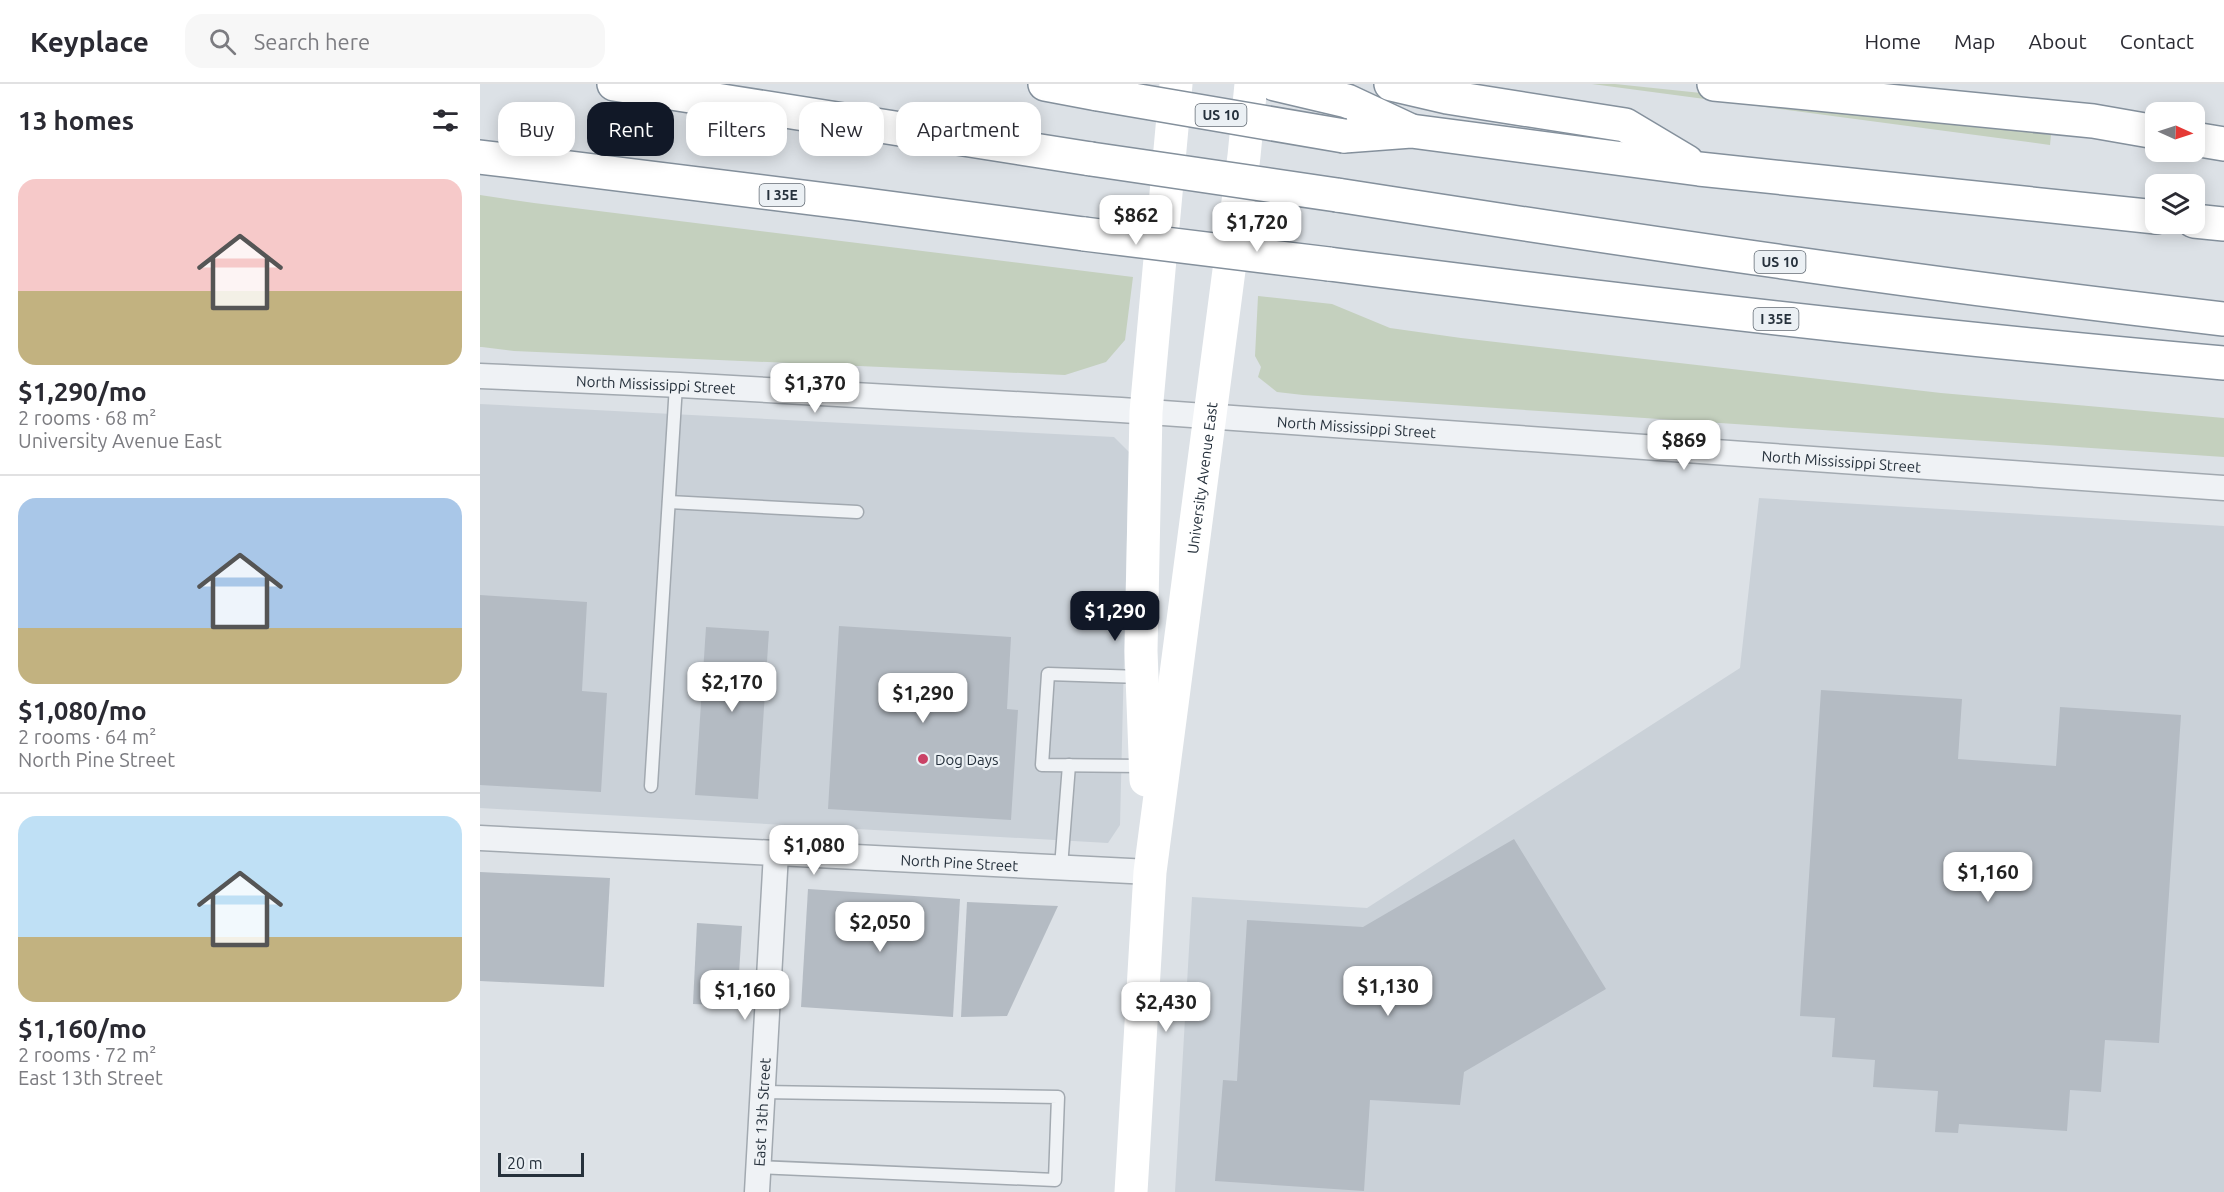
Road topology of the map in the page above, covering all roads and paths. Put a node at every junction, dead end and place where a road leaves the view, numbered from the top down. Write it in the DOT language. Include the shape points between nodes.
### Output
graph roads {
  1 [pos="614,84"];
  2 [pos="1045,84"];
  3 [pos="1176,84"];
  4 [pos="1251,84"];
  5 [pos="1275,84"];
  6 [pos="1391,84"];
  7 [pos="1714,84"];
  8 [pos="2145,130"];
  9 [pos="1411,131"];
  10 [pos="2205,141"];
  11 [pos="2224,144"];
  12 [pos="480,157"];
  13 [pos="1699,169"];
  14 [pos="2145,216"];
  15 [pos="2205,222"];
  16 [pos="2224,224"];
  17 [pos="2224,319"];
  18 [pos="2224,363"];
  19 [pos="482,375"];
  20 [pos="676,385"];
  21 [pos="1146,412"];
  22 [pos="1209,416"];
  23 [pos="2224,489"];
  24 [pos="669,502"];
  25 [pos="857,512"];
  26 [pos="1142,677"];
  27 [pos="1068,765"];
  28 [pos="1145,766"];
  29 [pos="651,786"];
  30 [pos="480,838"];
  31 [pos="776,853"];
  32 [pos="1061,867"];
  33 [pos="1150,872"];
  34 [pos="763,1092"];
  35 [pos="759,1167"];
  36 [pos="757,1192"];
  37 [pos="1131,1192"];
  1 -- 17 [label="main road, US 10, bridge" via="1785,263"];
  2 -- 9 [label="main road, US 10, bridge" via="1344,136"];
  3 -- 21 [label="main road, University Avenue East"];
  4 -- 22 [label="main road, University Avenue East"];
  5 -- 9 [label="main road" via="1347,101"];
  6 -- 13 [label="main road" via="1447,97 1625,125"];
  7 -- 8 [label="main road" via="2092,121"];
  9 -- 13 [label="main road"];
  10 -- 11 [label="main road"];
  12 -- 18 [label="main road, I 35E, bridge" via="1778,319"];
  13 -- 14 [label="main road"];
  15 -- 16 [label="main road"];
  19 -- 20 [label="street, North Mississippi Street"];
  20 -- 21 [label="street, North Mississippi Street"];
  20 -- 24 [label="lane"];
  21 -- 22 [label="street, North Mississippi Street"];
  21 -- 26 [label="main road, University Avenue East"];
  22 -- 23 [label="street, North Mississippi Street"];
  22 -- 33 [label="main road, University Avenue East"];
  24 -- 25 [label="lane"];
  24 -- 29 [label="lane"];
  26 -- 27 [label="lane" via="1048,674 1042,765"];
  26 -- 28 [label="main road, University Avenue East"];
  27 -- 28 [label="lane"];
  27 -- 32 [label="lane"];
  28 -- 33 [label="main road, University Avenue East"];
  30 -- 31 [label="street, North Pine Street"];
  31 -- 32 [label="street, North Pine Street"];
  31 -- 34 [label="street, East 13th Street"];
  32 -- 33 [label="street, North Pine Street"];
  33 -- 37 [label="main road, University Avenue East"];
  34 -- 35 [label="street, East 13th Street"];
  34 -- 35 [label="lane" via="1058,1097 1055,1180"];
  35 -- 36 [label="street, East 13th Street"];
}
